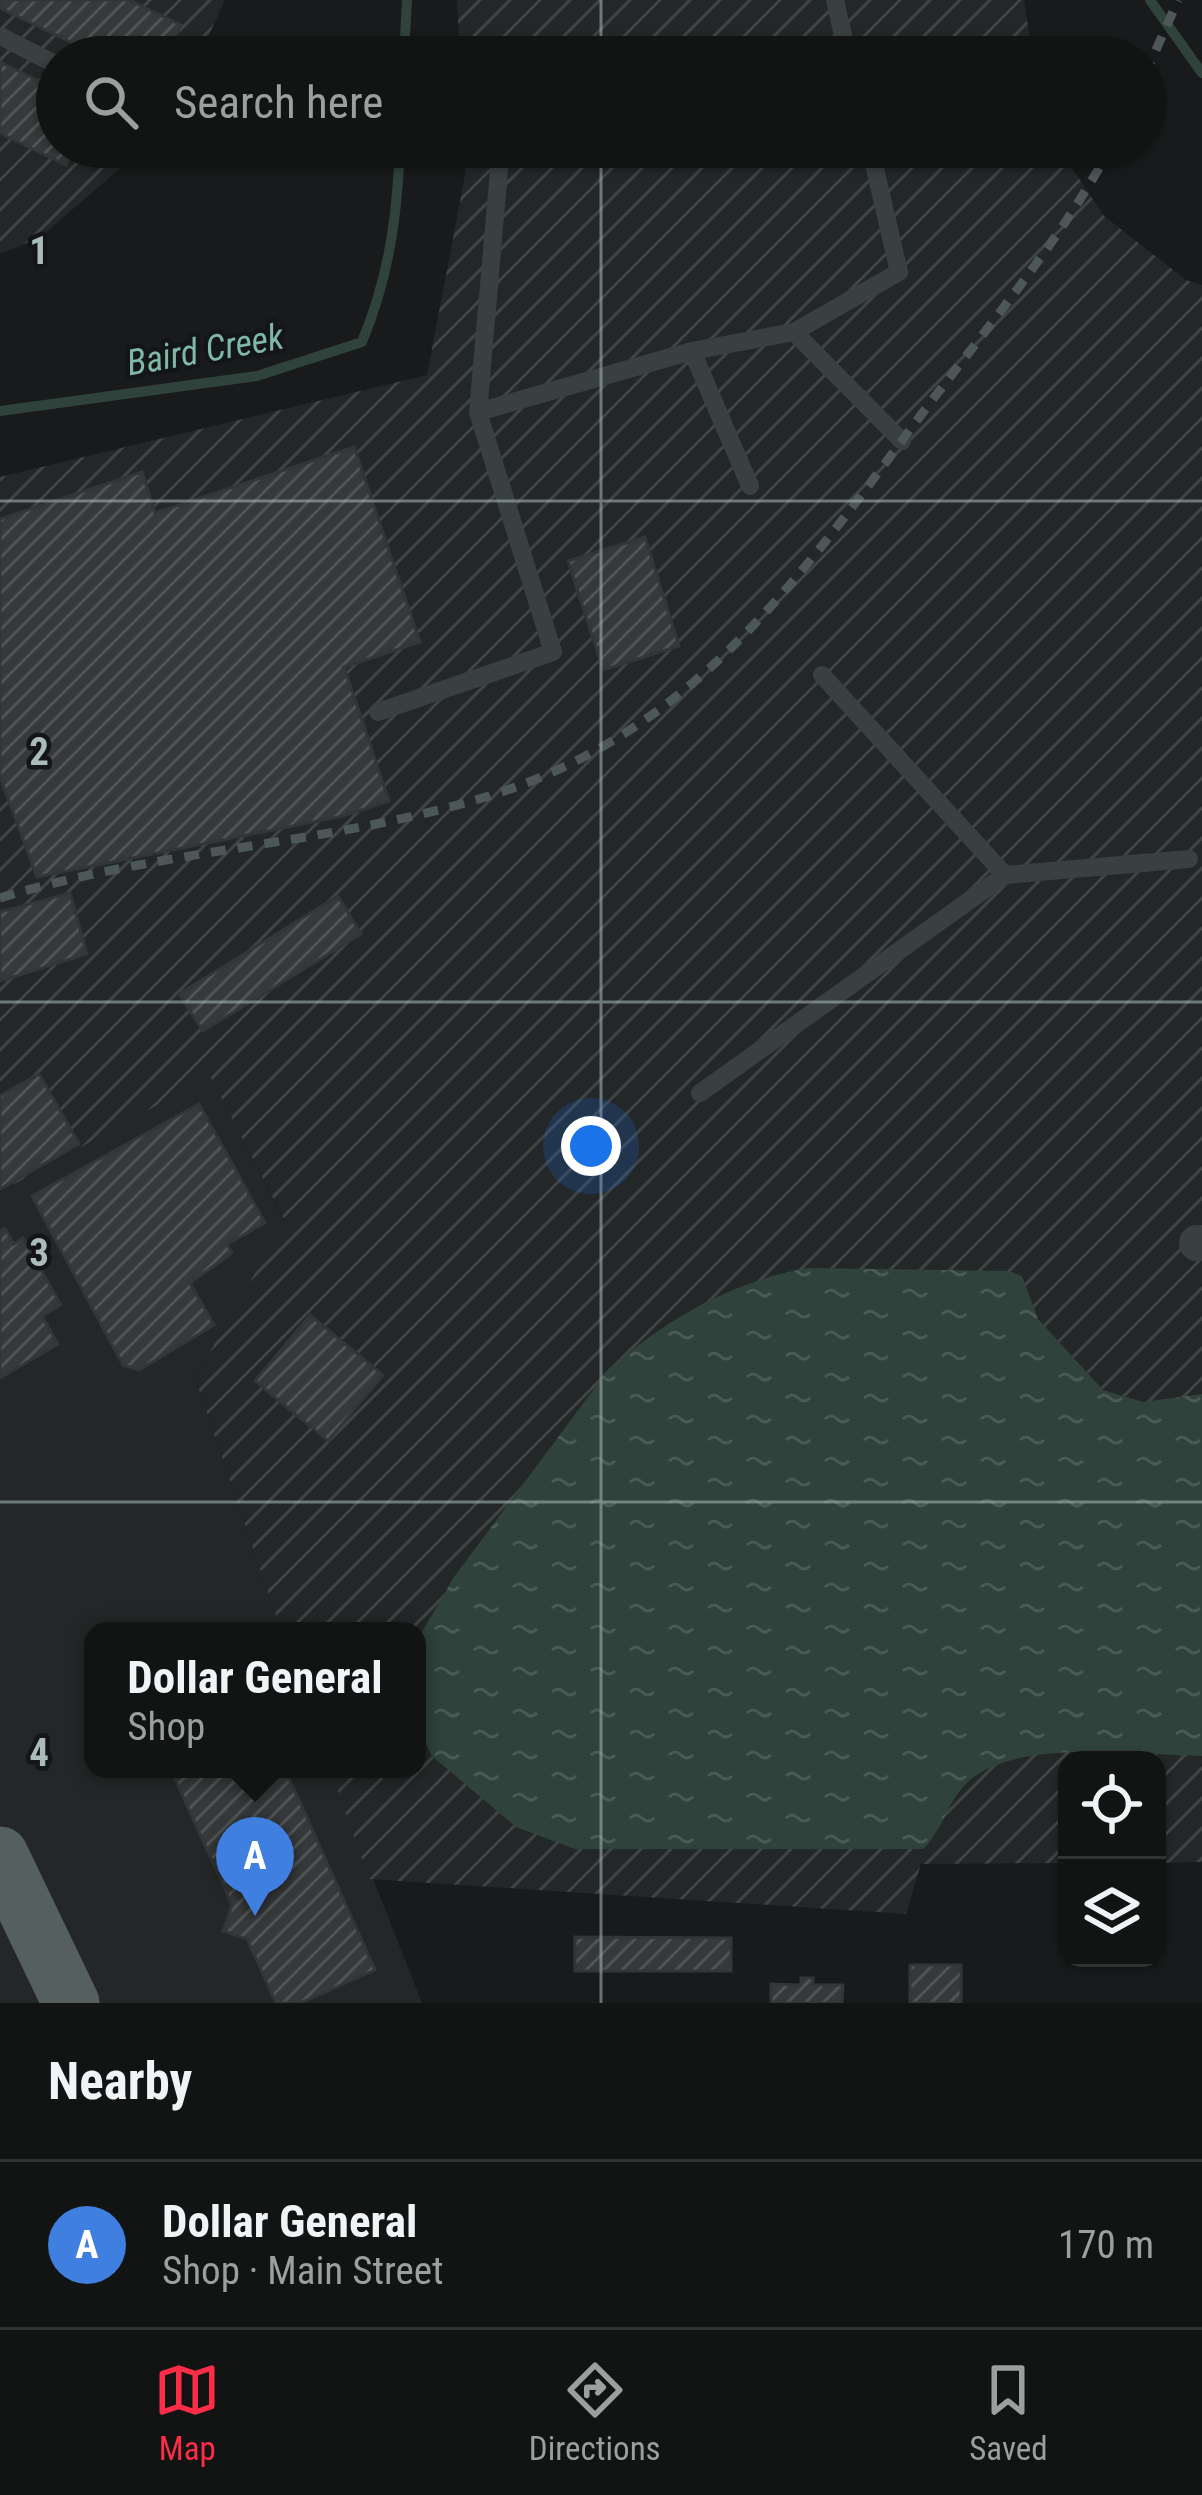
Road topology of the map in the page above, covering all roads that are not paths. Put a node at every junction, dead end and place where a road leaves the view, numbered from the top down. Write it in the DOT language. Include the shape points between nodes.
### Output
graph roads {
  1 [pos="835,0"];
  2 [pos="0,36"];
  3 [pos="843,36"];
  4 [pos="36,54"];
  5 [pos="499,168"];
  6 [pos="874,168"];
  7 [pos="794,332"];
  8 [pos="692,352"];
  9 [pos="478,412"];
  10 [pos="902,441"];
  11 [pos="750,486"];
  12 [pos="822,675"];
  13 [pos="377,712"];
  14 [pos="1189,859"];
  15 [pos="1005,875"];
  16 [pos="700,1093"];
  17 [pos="0,1855"];
  18 [pos="71,2003"];
  1 -- 3 [label="lane"];
  2 -- 4 [label="lane"];
  5 -- 9 [label="lane"];
  6 -- 7 [label="lane" via="899,272"];
  7 -- 8 [label="lane"];
  7 -- 10 [label="lane"];
  8 -- 9 [label="lane"];
  8 -- 11 [label="lane"];
  9 -- 13 [label="lane" via="553,652"];
  12 -- 15 [label="lane"];
  14 -- 15 [label="lane"];
  15 -- 16 [label="lane"];
  17 -- 18 [label="main road"];
}
